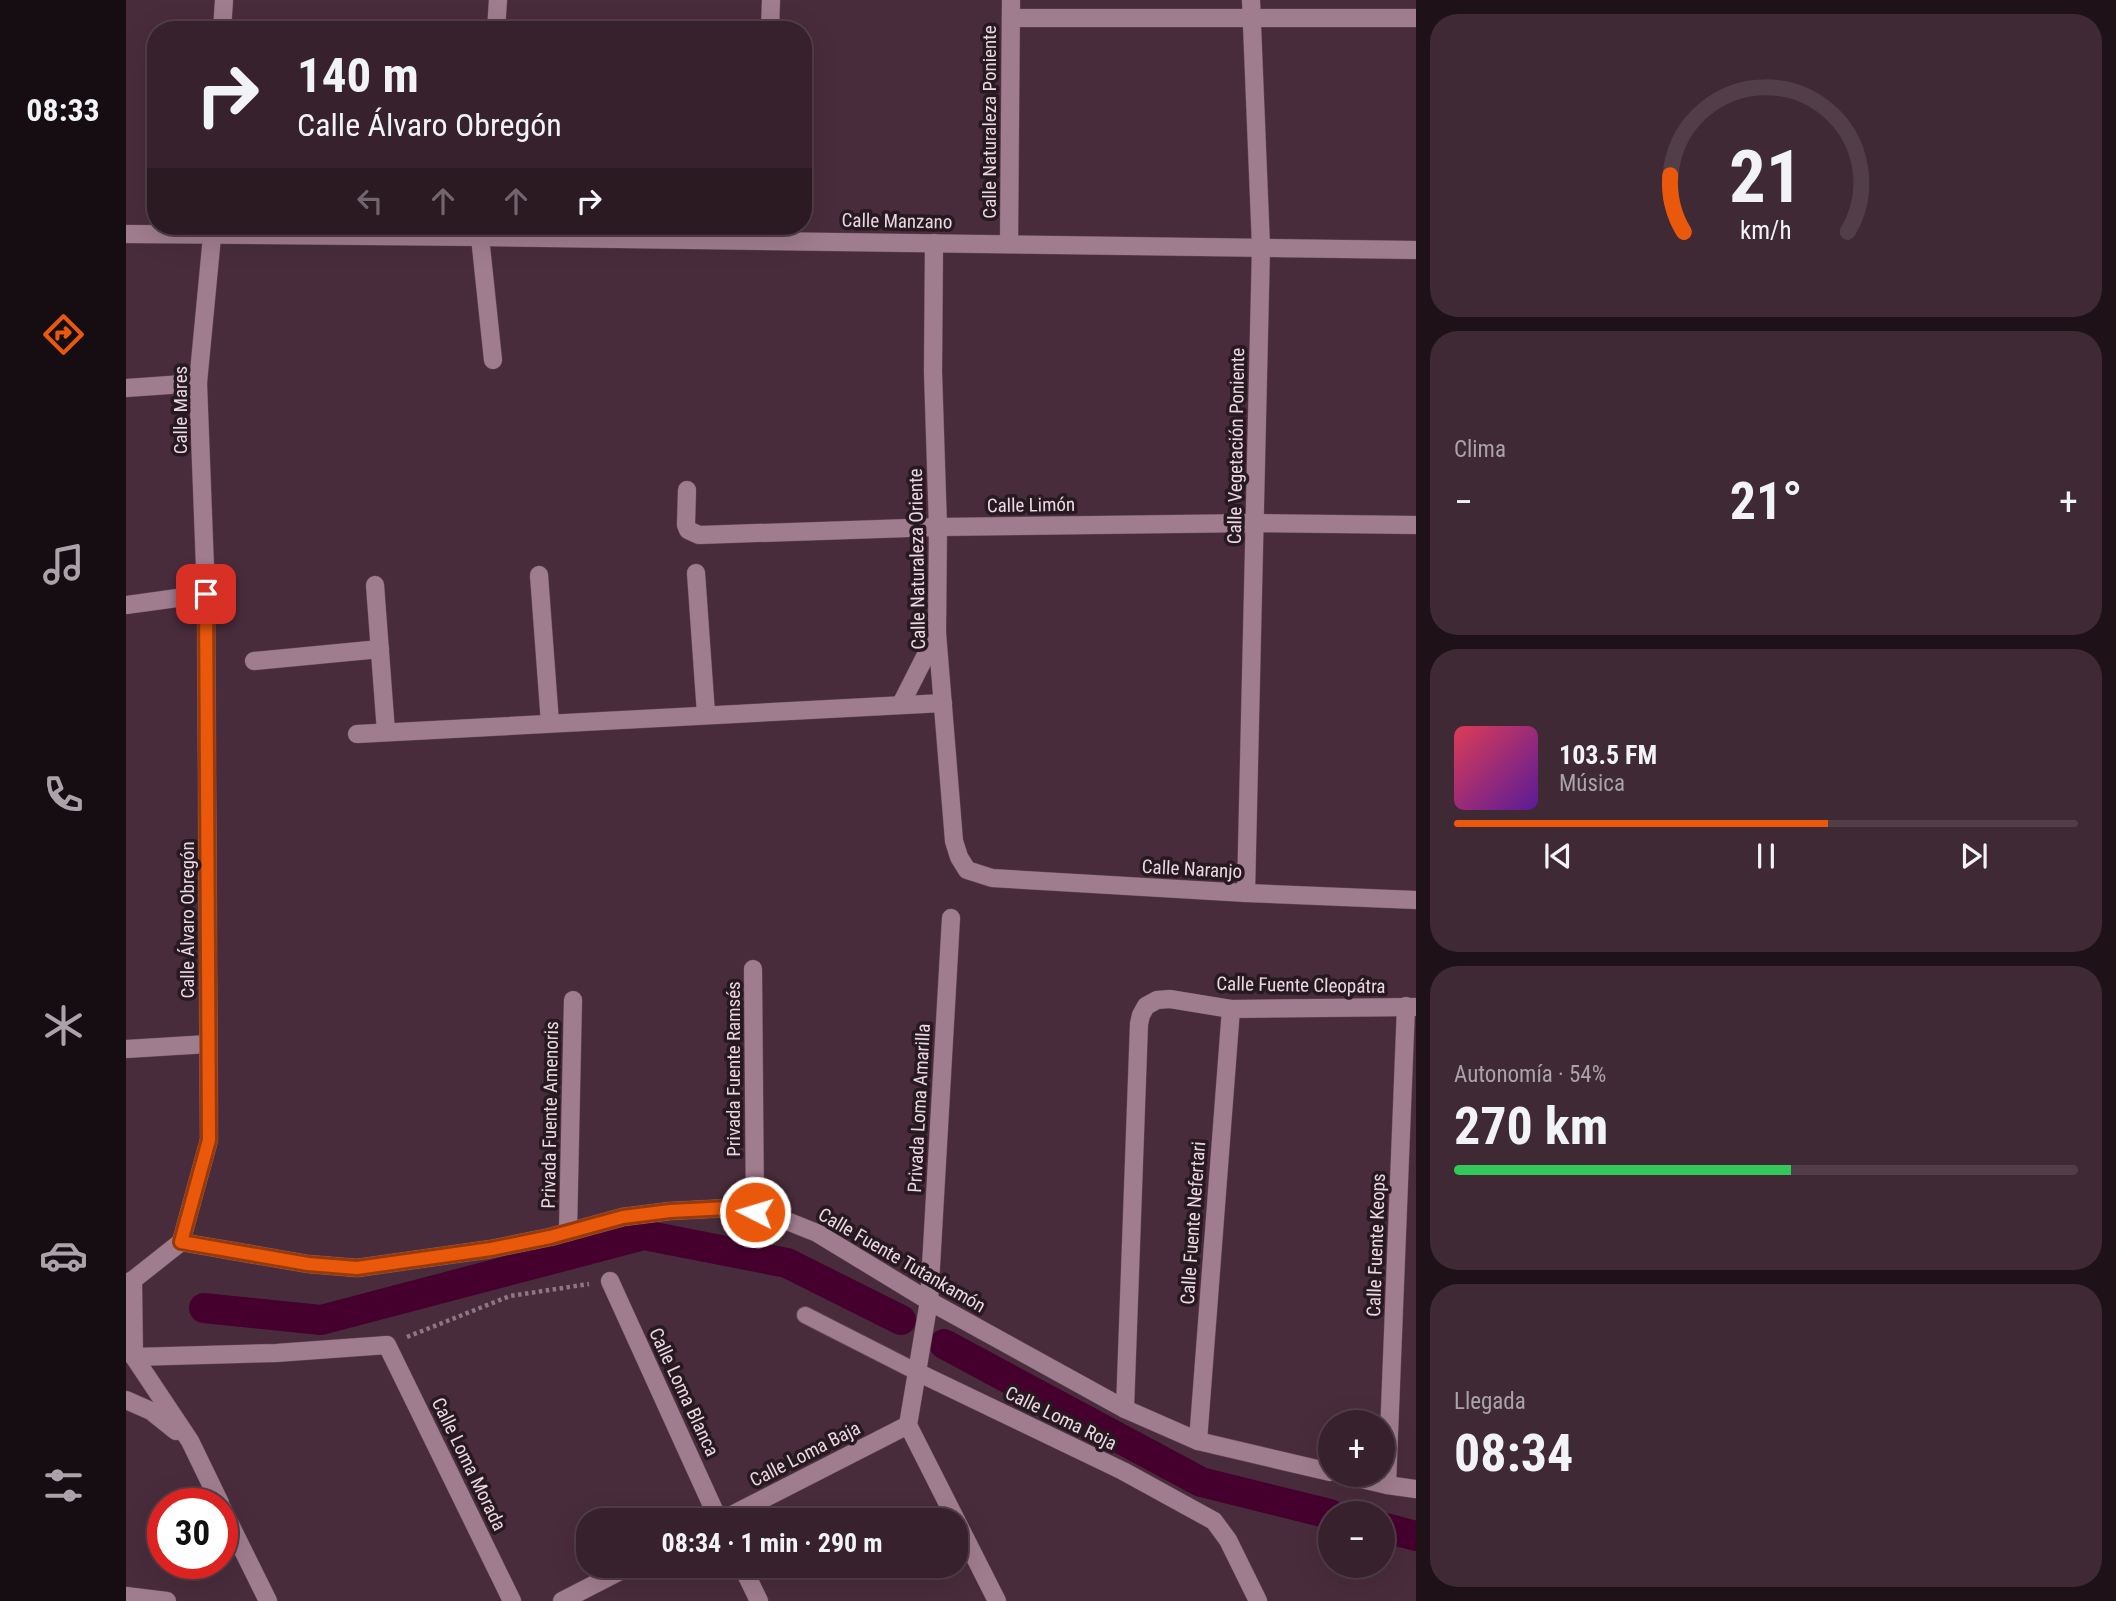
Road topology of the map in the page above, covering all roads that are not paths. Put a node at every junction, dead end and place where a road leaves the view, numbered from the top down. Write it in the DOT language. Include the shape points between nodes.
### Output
graph roads {
  1 [pos="224,0"];
  2 [pos="498,0"];
  3 [pos="771,0"];
  4 [pos="1011,9"];
  5 [pos="1251,9"];
  6 [pos="1416,18"];
  7 [pos="223,21"];
  8 [pos="497,21"];
  9 [pos="770,21"];
  10 [pos="147,233"];
  11 [pos="126,234"];
  12 [pos="213,235"];
  13 [pos="480,235"];
  14 [pos="792,235"];
  15 [pos="934,243"];
  16 [pos="1009,244"];
  17 [pos="1261,247"];
  18 [pos="1416,250"];
  19 [pos="493,360"];
  20 [pos="198,383"];
  21 [pos="126,388"];
  22 [pos="687,491"];
  23 [pos="1255,523"];
  24 [pos="1416,525"];
  25 [pos="938,527"];
  26 [pos="696,573"];
  27 [pos="539,575"];
  28 [pos="375,585"];
  29 [pos="206,594"];
  30 [pos="126,605"];
  31 [pos="937,633"];
  32 [pos="380,649"];
  33 [pos="254,661"];
  34 [pos="943,703"];
  35 [pos="901,704"];
  36 [pos="706,714"];
  37 [pos="550,723"];
  38 [pos="386,732"];
  39 [pos="357,733"];
  40 [pos="967,870"];
  41 [pos="1246,893"];
  42 [pos="1416,900"];
  43 [pos="951,918"];
  44 [pos="753,969"];
  45 [pos="573,1000"];
  46 [pos="1411,1006"];
  47 [pos="1231,1009"];
  48 [pos="208,1044"];
  49 [pos="126,1049"];
  50 [pos="755,1212"];
  51 [pos="568,1231"];
  52 [pos="181,1242"];
  53 [pos="610,1281"];
  54 [pos="129,1282"];
  55 [pos="929,1301"];
  56 [pos="805,1315"];
  57 [pos="134,1357"];
  58 [pos="917,1372"];
  59 [pos="126,1400"];
  60 [pos="1125,1409"];
  61 [pos="1391,1410"];
  62 [pos="908,1426"];
  63 [pos="190,1441"];
  64 [pos="1198,1441"];
  65 [pos="1318,1469"];
  66 [pos="1395,1486"];
  67 [pos="213,1488"];
  68 [pos="1416,1489"];
  69 [pos="714,1508"];
  70 [pos="746,1508"];
  71 [pos="238,1540"];
  72 [pos="607,1578"];
  73 [pos="748,1578"];
  74 [pos="126,1596"];
  75 [pos="167,1601"];
  76 [pos="268,1601"];
  77 [pos="512,1601"];
  78 [pos="562,1601"];
  79 [pos="759,1601"];
  80 [pos="997,1601"];
  81 [pos="1258,1601"];
  1 -- 7 [label="street"];
  2 -- 8 [label="street"];
  3 -- 9 [label="street"];
  4 -- 5 [label="street"];
  4 -- 16 [label="street, Calle Naturaleza Poniente"];
  5 -- 6 [label="street"];
  5 -- 17 [label="street, Calle Vegetación Poniente"];
  10 -- 11 [label="street, Calle Manzano"];
  12 -- 20 [label="street, Calle Mares"];
  13 -- 19 [label="street"];
  14 -- 15 [label="street, Calle Manzano"];
  15 -- 16 [label="street, Calle Manzano"];
  15 -- 25 [label="street, Calle Naturaleza Oriente"];
  16 -- 17 [label="street, Calle Manzano"];
  17 -- 18 [label="street, Calle Manzano"];
  17 -- 23 [label="street, Calle Vegetación Poniente"];
  20 -- 21 [label="street"];
  20 -- 29 [label="street, Calle Mares"];
  22 -- 25 [label="street, Calle Limón" via="686,525 698,535"];
  23 -- 24 [label="street, Calle Limón"];
  23 -- 25 [label="street, Calle Limón"];
  23 -- 41 [label="street, Calle Vegetación Poniente"];
  25 -- 31 [label="street, Calle Naturaleza Oriente"];
  26 -- 36 [label="street"];
  27 -- 37 [label="street"];
  28 -- 32 [label="street"];
  29 -- 30 [label="street"];
  29 -- 48 [label="street, Calle Álvaro Obregón"];
  31 -- 34 [label="street, Calle Naturaleza Oriente"];
  31 -- 35 [label="street"];
  32 -- 33 [label="street"];
  32 -- 38 [label="street"];
  34 -- 35 [label="street"];
  34 -- 40 [label="street, Calle Naturaleza Oriente" via="954,841"];
  35 -- 36 [label="street"];
  36 -- 37 [label="street"];
  37 -- 38 [label="street"];
  38 -- 39 [label="street"];
  40 -- 41 [label="street, Calle Naranjo" via="992,878"];
  41 -- 42 [label="street, Calle Naranjo"];
  43 -- 55 [label="street, Privada Loma Amarilla"];
  44 -- 50 [label="street, Privada Fuente Ramsés"];
  45 -- 51 [label="street, Privada Fuente Amenoris"];
  46 -- 47 [label="street, Calle Fuente Cleopátra"];
  46 -- 61 [label="street, Calle Fuente Keops"];
  47 -- 60 [label="street, Calle Fuente Cleopátra" via="1157,1000 1146,1006 1139,1024"];
  47 -- 64 [label="street, Calle Fuente Nefertari"];
  48 -- 49 [label="street"];
  48 -- 52 [label="street, Calle Álvaro Obregón" via="209,1140"];
  50 -- 51 [label="street, Calle Fuente Tutankamón" via="729,1208 670,1211"];
  50 -- 55 [label="street, Calle Fuente Tutankamón" via="817,1233"];
  51 -- 52 [label="street, Calle Fuente Tutankamón" via="491,1249 357,1268"];
  52 -- 54 [label="street"];
  53 -- 69 [label="street, Calle Loma Blanca"];
  54 -- 57 [label="street"];
  55 -- 58 [label="street, Privada Loma Amarilla"];
  55 -- 60 [label="street, Calle Fuente Tutankamón"];
  56 -- 58 [label="lane, Calle Loma Roja"];
  57 -- 63 [label="street"];
  57 -- 77 [label="street, Calle Loma Morada" via="387,1345"];
  58 -- 62 [label="street, Privada Loma Amarilla"];
  58 -- 81 [label="street, Calle Loma Roja" via="1123,1471 1214,1521"];
  59 -- 63 [label="street" via="151,1411"];
  60 -- 64 [label="street, Calle Fuente Tutankamón"];
  62 -- 70 [label="street, Calle Loma Baja"];
  62 -- 80 [label="street"];
  63 -- 67 [label="street"];
  64 -- 65 [label="street, Calle Fuente Tutankamón"];
  66 -- 68 [label="street"];
  71 -- 76 [label="street"];
  72 -- 78 [label="street"];
  73 -- 79 [label="street"];
  74 -- 75 [label="street"];
}
